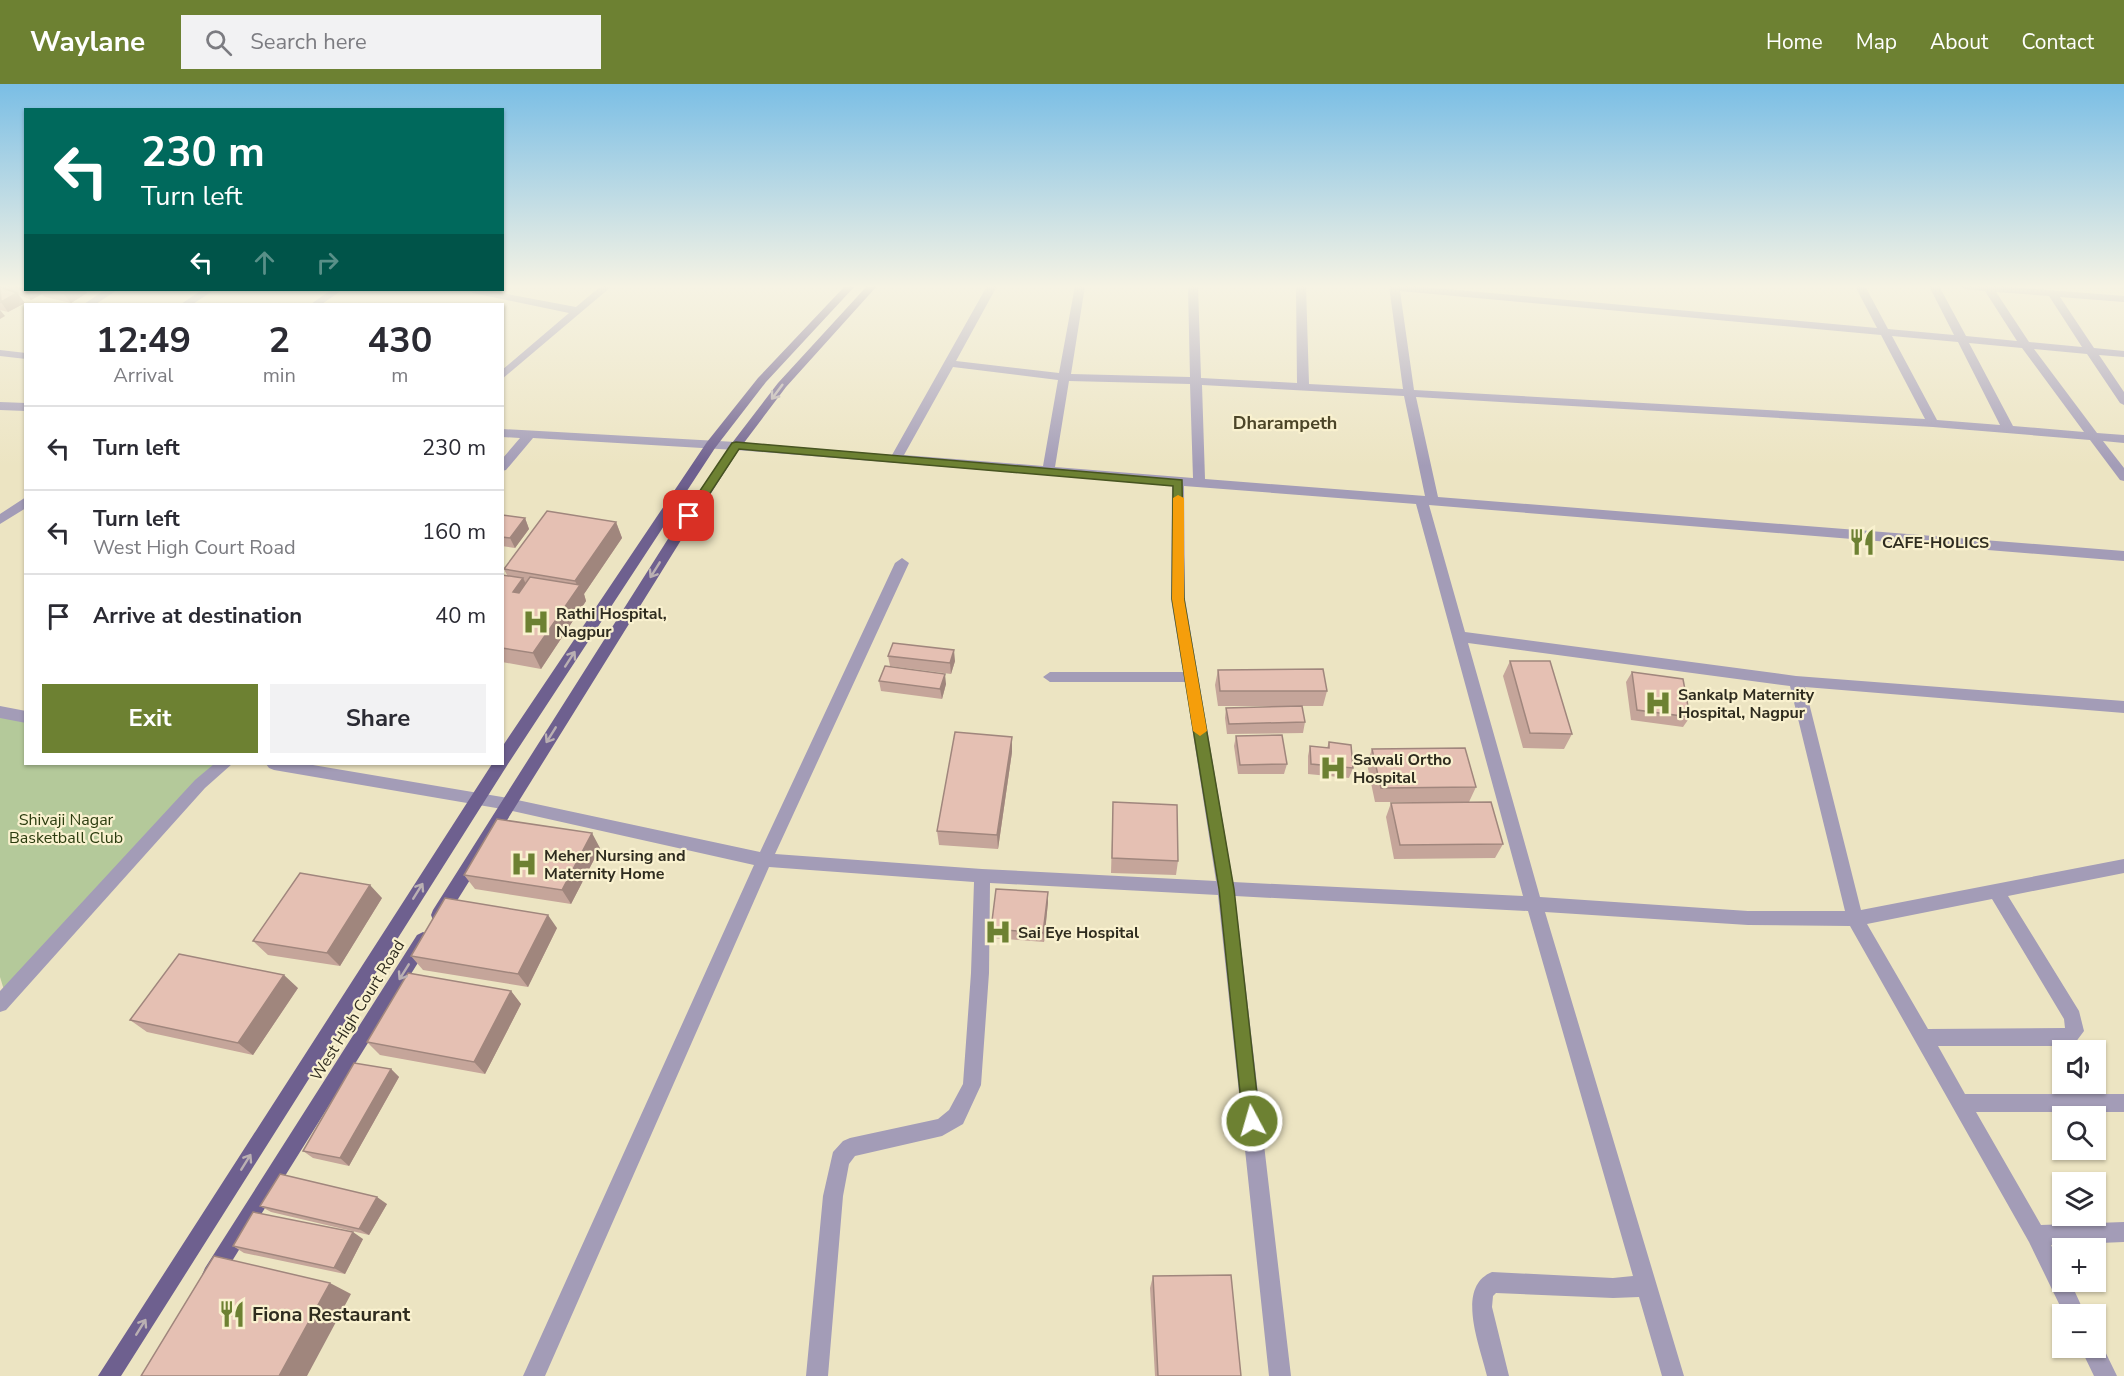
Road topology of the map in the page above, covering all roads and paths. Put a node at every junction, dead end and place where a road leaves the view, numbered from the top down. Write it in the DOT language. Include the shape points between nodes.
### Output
graph roads {
  1 [pos="23,346"];
  2 [pos="536,346"];
  3 [pos="793,346"];
  4 [pos="817,346"];
  5 [pos="958,346"];
  6 [pos="1070,346"];
  7 [pos="1195,346"];
  8 [pos="1302,346"];
  9 [pos="1403,346"];
  10 [pos="1893,346"];
  11 [pos="1967,346"];
  12 [pos="2026,346"];
  13 [pos="2039,346"];
  14 [pos="2086,346"];
  15 [pos="2089,351"];
  16 [pos="5,354"];
  17 [pos="2124,354"];
  18 [pos="24,356"];
  19 [pos="949,363"];
  20 [pos="504,374"];
  21 [pos="1065,377"];
  22 [pos="1196,381"];
  23 [pos="1303,387"];
  24 [pos="1409,393"];
  25 [pos="2124,401"];
  26 [pos="0,406"];
  27 [pos="24,407"];
  28 [pos="1934,423"];
  29 [pos="2009,430"];
  30 [pos="504,434"];
  31 [pos="529,435"];
  32 [pos="2091,435"];
  33 [pos="2124,439"];
  34 [pos="711,445"];
  35 [pos="736,446"];
  36 [pos="896,459"];
  37 [pos="504,464"];
  38 [pos="1048,472"];
  39 [pos="2124,477"];
  40 [pos="1178,483"];
  41 [pos="1199,484"];
  42 [pos="24,502"];
  43 [pos="1427,502"];
  44 [pos="0,520"];
  45 [pos="2124,556"];
  46 [pos="902,563"];
  47 [pos="1461,637"];
  48 [pos="1050,677"];
  49 [pos="1191,677"];
  50 [pos="1796,681"];
  51 [pos="2124,707"];
  52 [pos="0,712"];
  53 [pos="23,713"];
  54 [pos="504,757"];
  55 [pos="223,765"];
  56 [pos="280,765"];
  57 [pos="499,765"];
  58 [pos="477,798"];
  59 [pos="508,804"];
  60 [pos="764,860"];
  61 [pos="2124,866"];
  62 [pos="982,876"];
  63 [pos="1226,889"];
  64 [pos="1996,891"];
  65 [pos="1534,904"];
  66 [pos="1855,919"];
  67 [pos="0,1004"];
  68 [pos="1923,1038"];
  69 [pos="1961,1103"];
  70 [pos="2124,1103"];
  71 [pos="2124,1232"];
  72 [pos="2036,1235"];
  73 [pos="1647,1286"];
  74 [pos="203,1288"];
  75 [pos="2070,1304"];
  76 [pos="2097,1358"];
  77 [pos="110,1376"];
  78 [pos="534,1376"];
  79 [pos="817,1376"];
  80 [pos="1280,1376"];
  81 [pos="1498,1376"];
  82 [pos="1673,1376"];
  83 [pos="2106,1376"];
  1 -- 16 [label="street"];
  2 -- 20 [label="street"];
  3 -- 34 [label="main road, West High Court Road"];
  4 -- 35 [label="main road, West High Court Road, one-way"];
  5 -- 19 [label="street"];
  6 -- 21 [label="street"];
  7 -- 22 [label="street"];
  8 -- 23 [label="street"];
  9 -- 24 [label="street"];
  10 -- 28 [label="street"];
  11 -- 29 [label="street"];
  12 -- 32 [label="street"];
  13 -- 15 [label="street"];
  14 -- 15 [label="street"];
  15 -- 17 [label="street"];
  15 -- 25 [label="street"];
  16 -- 18 [label="street"];
  19 -- 21 [label="street"];
  19 -- 36 [label="street"];
  21 -- 22 [label="street"];
  21 -- 38 [label="street"];
  22 -- 23 [label="street"];
  22 -- 41 [label="street"];
  23 -- 24 [label="street"];
  24 -- 28 [label="street"];
  24 -- 43 [label="street"];
  26 -- 27 [label="street"];
  28 -- 29 [label="street"];
  29 -- 32 [label="street"];
  30 -- 31 [label="street"];
  31 -- 34 [label="street"];
  31 -- 37 [label="street"];
  32 -- 33 [label="street"];
  32 -- 39 [label="street"];
  34 -- 35 [label="street"];
  54 -- 34 [label="main road, West High Court Road, one-way"];
  35 -- 36 [label="street"];
  35 -- 59 [label="main road, West High Court Road, one-way"];
  36 -- 38 [label="street"];
  38 -- 40 [label="street"];
  40 -- 41 [label="street"];
  40 -- 49 [label="street" via="1178,599"];
  41 -- 43 [label="street"];
  42 -- 44 [label="street"];
  43 -- 45 [label="street"];
  43 -- 47 [label="street"];
  46 -- 60 [label="street"];
  47 -- 50 [label="street"];
  47 -- 65 [label="street"];
  48 -- 49 [label="street"];
  49 -- 63 [label="street"];
  50 -- 51 [label="street"];
  50 -- 66 [label="street"];
  52 -- 53 [label="street"];
  55 -- 67 [label="street" via="200,784"];
  56 -- 58 [label="street"];
  57 -- 58 [label="main road, West High Court Road"];
  58 -- 59 [label="street"];
  77 -- 58 [label="main road, West High Court Road, one-way"];
  59 -- 60 [label="street"];
  59 -- 74 [label="main road, West High Court Road, one-way"];
  60 -- 62 [label="street"];
  60 -- 78 [label="street"];
  61 -- 64 [label="street"];
  62 -- 63 [label="street"];
  62 -- 79 [label="street" via="972,1085 956,1117 942,1127 850,1148 840,1159 833,1196"];
  63 -- 65 [label="street"];
  63 -- 80 [label="street"];
  64 -- 66 [label="street"];
  64 -- 68 [label="street" via="2073,1017 2075,1031 2068,1037"];
  65 -- 66 [label="street" via="1748,918"];
  65 -- 73 [label="street"];
  66 -- 68 [label="street"];
  68 -- 69 [label="street"];
  69 -- 70 [label="street"];
  69 -- 72 [label="street"];
  71 -- 72 [label="street"];
  72 -- 75 [label="street"];
  73 -- 81 [label="street" via="1492,1282 1483,1292 1482,1307"];
  73 -- 82 [label="street"];
  76 -- 83 [label="street"];
}
